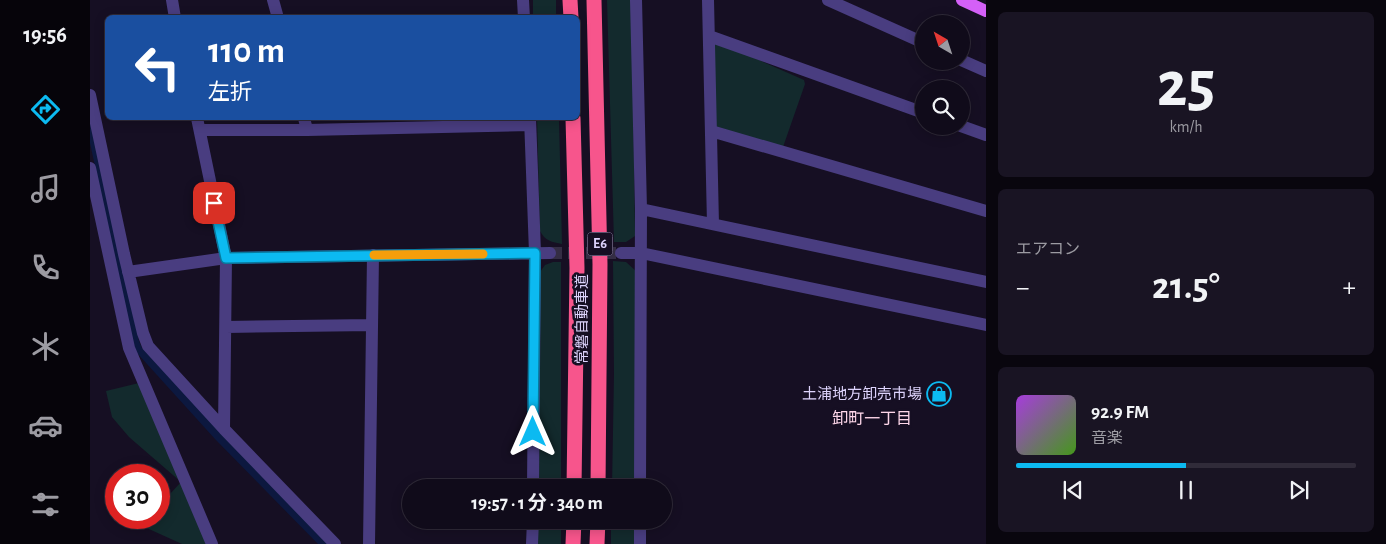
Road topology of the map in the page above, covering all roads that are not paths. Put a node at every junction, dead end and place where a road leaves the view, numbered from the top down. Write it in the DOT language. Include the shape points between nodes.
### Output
graph roads {
  1 [pos="172,0"];
  2 [pos="274,0"];
  3 [pos="523,0"];
  4 [pos="570,0"];
  5 [pos="594,0"];
  6 [pos="636,0"];
  7 [pos="708,0"];
  8 [pos="828,0"];
  9 [pos="962,0"];
  10 [pos="986,11"];
  11 [pos="174,15"];
  12 [pos="277,15"];
  13 [pos="524,15"];
  14 [pos="571,15"];
  15 [pos="709,36"];
  16 [pos="915,39"];
  17 [pos="970,64"];
  18 [pos="986,70"];
  19 [pos="90,95"];
  20 [pos="915,110"];
  21 [pos="573,120"];
  22 [pos="530,121"];
  23 [pos="198,124"];
  24 [pos="306,124"];
  25 [pos="970,129"];
  26 [pos="711,131"];
  27 [pos="986,135"];
  28 [pos="90,168"];
  29 [pos="641,209"];
  30 [pos="986,211"];
  31 [pos="713,224"];
  32 [pos="535,253"];
  33 [pos="550,253"];
  34 [pos="621,253"];
  35 [pos="641,253"];
  36 [pos="373,255"];
  37 [pos="226,258"];
  38 [pos="128,272"];
  39 [pos="986,282"];
  40 [pos="372,325"];
  41 [pos="986,325"];
  42 [pos="226,327"];
  43 [pos="224,429"];
  44 [pos="533,479"];
  45 [pos="574,479"];
  46 [pos="598,479"];
  47 [pos="640,479"];
  48 [pos="533,529"];
  49 [pos="574,529"];
  50 [pos="598,529"];
  51 [pos="640,529"];
  52 [pos="212,544"];
  53 [pos="335,544"];
  54 [pos="369,544"];
  55 [pos="532,544"];
  56 [pos="573,544"];
  57 [pos="597,544"];
  58 [pos="640,544"];
  1 -- 11 [label="street"];
  2 -- 12 [label="street"];
  3 -- 13 [label="street"];
  4 -- 14 [label="highway"];
  5 -- 46 [label="highway, 常磐自動車道 / E6" via="600,264"];
  6 -- 29 [label="street"];
  7 -- 15 [label="street"];
  8 -- 16 [label="street"];
  9 -- 10 [label="main road"];
  15 -- 20 [label="street"];
  15 -- 26 [label="street"];
  17 -- 18 [label="street"];
  19 -- 38 [label="street"];
  21 -- 45 [label="highway, 常磐自動車道 / E6" via="577,268"];
  22 -- 24 [label="street"];
  22 -- 32 [label="street"];
  23 -- 24 [label="street"];
  23 -- 37 [label="street"];
  25 -- 27 [label="street"];
  26 -- 30 [label="street"];
  26 -- 31 [label="street"];
  28 -- 52 [label="street" via="129,348"];
  29 -- 31 [label="street"];
  29 -- 35 [label="street"];
  31 -- 39 [label="street"];
  32 -- 33 [label="street"];
  32 -- 36 [label="street"];
  32 -- 44 [label="street"];
  34 -- 35 [label="street"];
  35 -- 41 [label="street"];
  35 -- 47 [label="street"];
  36 -- 37 [label="street"];
  36 -- 40 [label="street"];
  37 -- 38 [label="street"];
  37 -- 42 [label="street"];
  38 -- 43 [label="street" via="148,346"];
  40 -- 42 [label="street"];
  40 -- 54 [label="street"];
  42 -- 43 [label="street"];
  43 -- 53 [label="street"];
  48 -- 55 [label="street"];
  49 -- 56 [label="highway"];
  50 -- 57 [label="highway"];
  51 -- 58 [label="street"];
}
